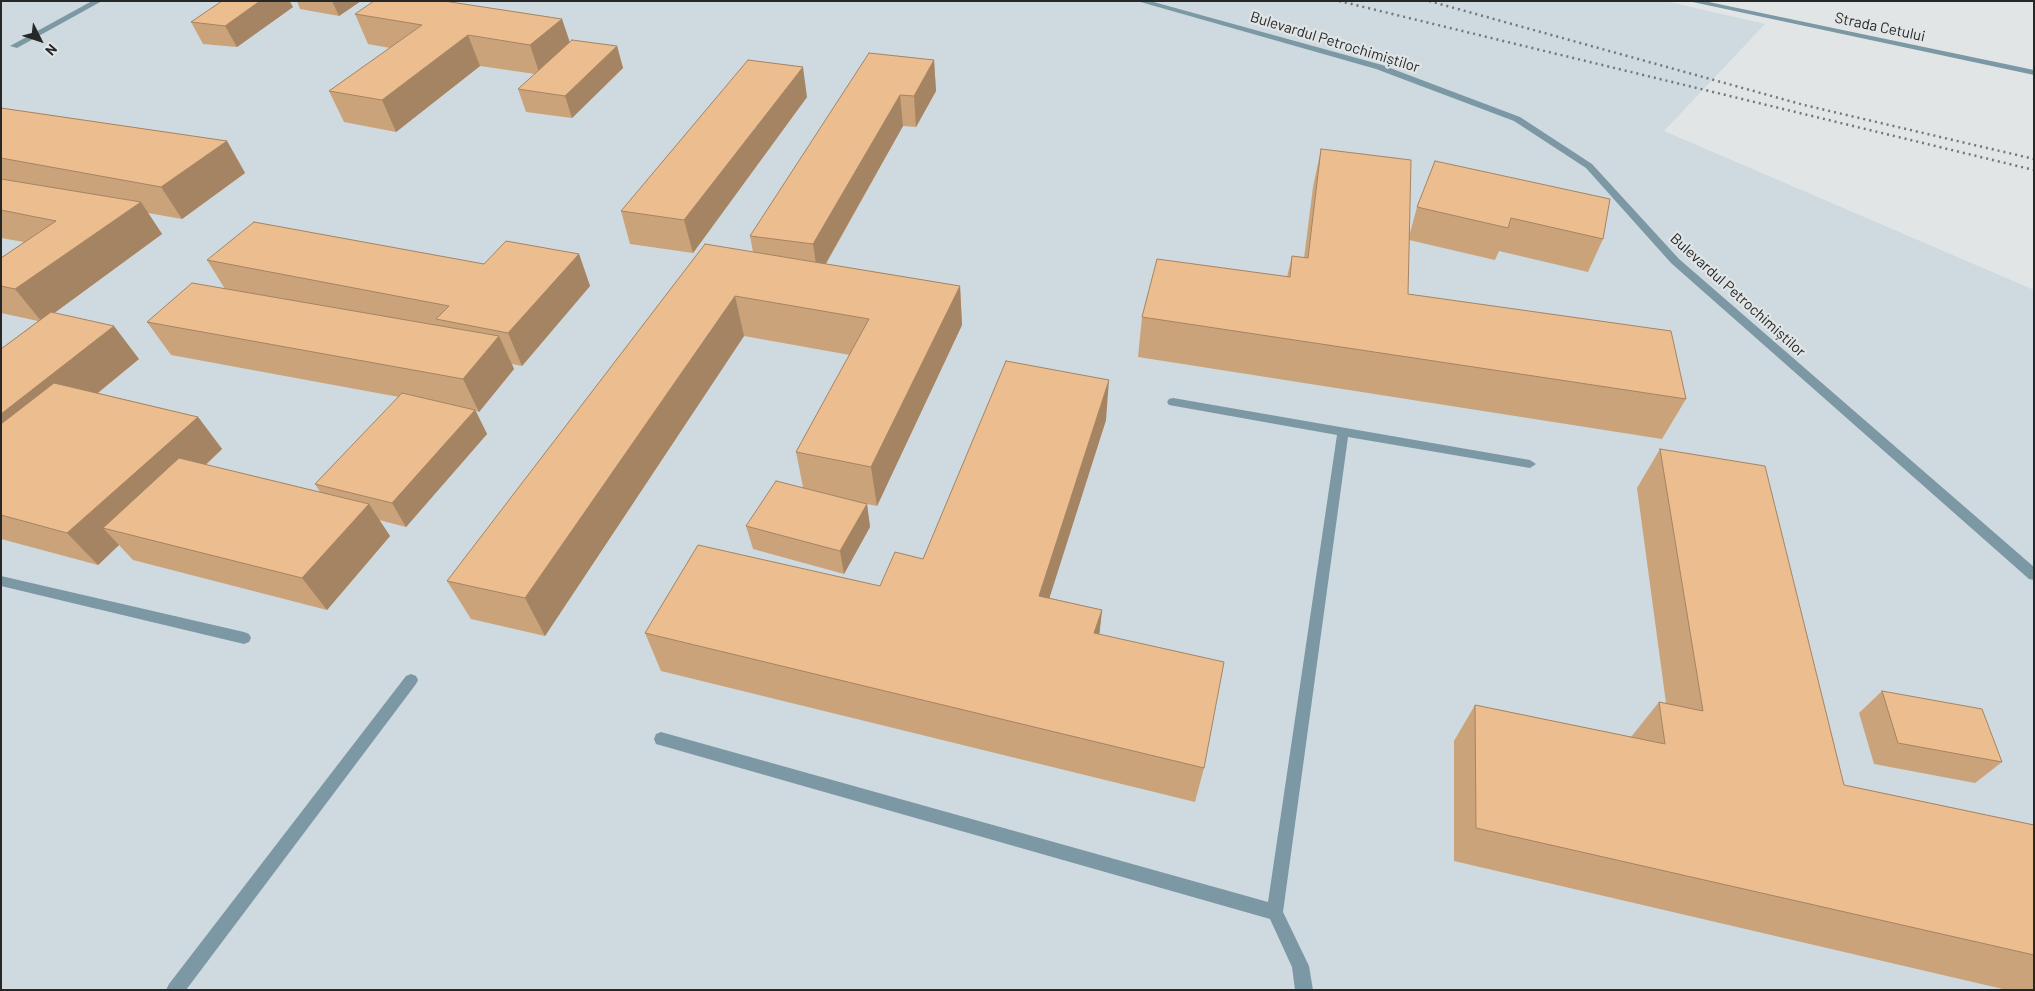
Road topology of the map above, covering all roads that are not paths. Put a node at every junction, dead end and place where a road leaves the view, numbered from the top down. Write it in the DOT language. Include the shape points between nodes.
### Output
graph roads {
  1 [pos="98,1"];
  2 [pos="1141,1"];
  3 [pos="1692,1"];
  4 [pos="14,46"];
  5 [pos="2034,73"];
  6 [pos="1173,402"];
  7 [pos="1342,431"];
  8 [pos="1530,464"];
  9 [pos="2034,575"];
  10 [pos="1,581"];
  11 [pos="244,638"];
  12 [pos="411,680"];
  13 [pos="661,739"];
  14 [pos="1275,912"];
  15 [pos="175,990"];
  16 [pos="1304,990"];
  1 -- 4 [label="street"];
  2 -- 9 [label="street, Bulevardul Petrochimiștilor" via="1379,67 1517,119 1589,166 1675,261"];
  3 -- 5 [label="street, Strada Cetului"];
  6 -- 7 [label="street"];
  7 -- 8 [label="street"];
  7 -- 14 [label="street"];
  10 -- 11 [label="street"];
  12 -- 15 [label="street"];
  13 -- 14 [label="street"];
  14 -- 16 [label="street" via="1300,966"];
}
